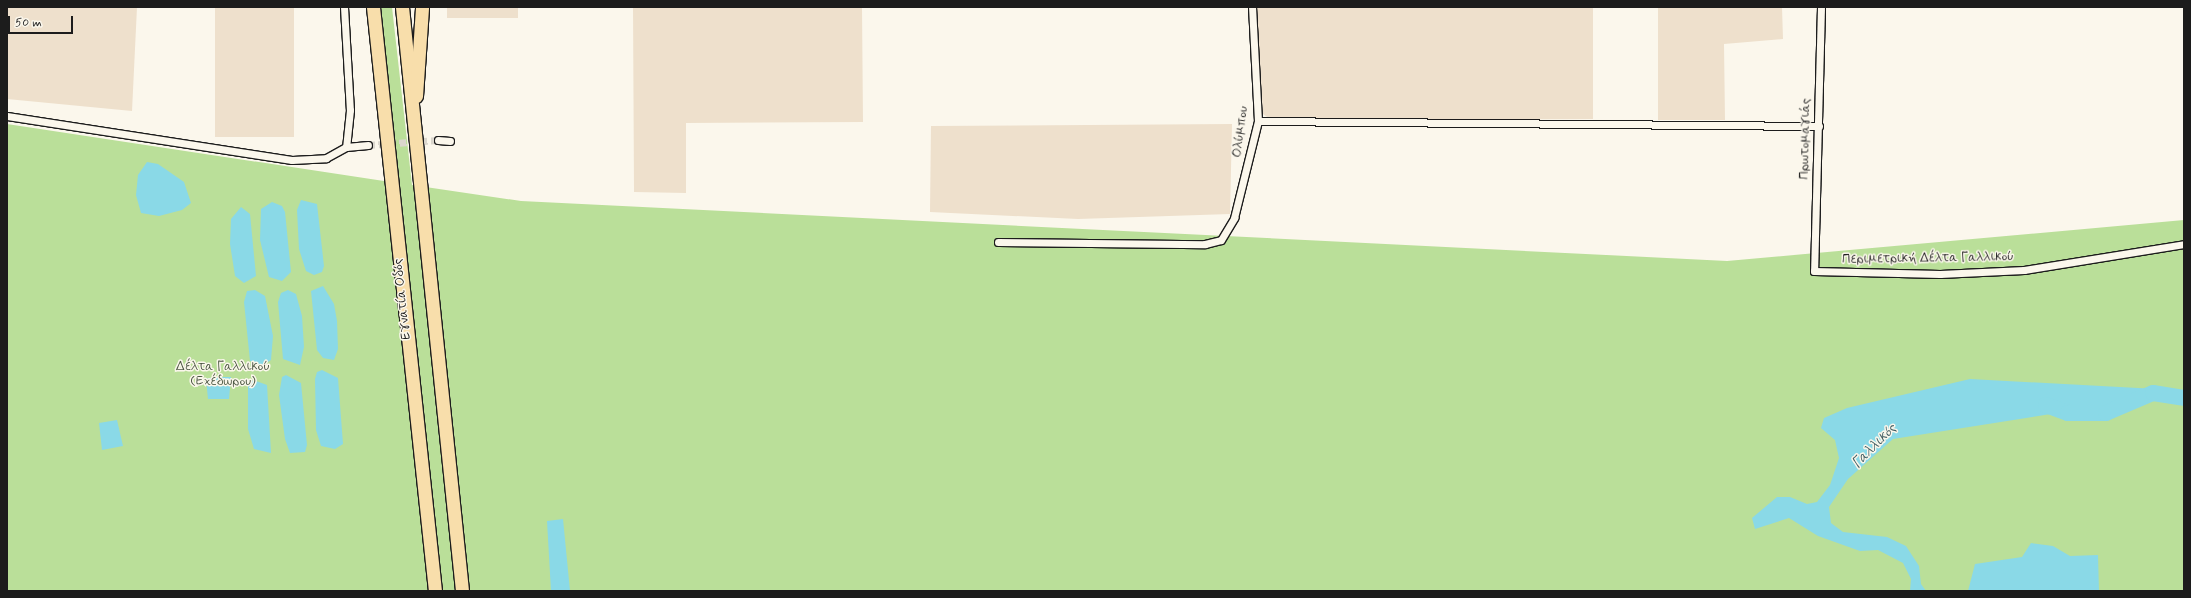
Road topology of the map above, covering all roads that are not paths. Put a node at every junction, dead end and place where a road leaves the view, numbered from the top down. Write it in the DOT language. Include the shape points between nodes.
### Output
graph roads {
  1 [pos="344,7"];
  2 [pos="373,7"];
  3 [pos="402,7"];
  4 [pos="422,7"];
  5 [pos="1252,7"];
  6 [pos="1821,7"];
  7 [pos="7,116"];
  8 [pos="413,120"];
  9 [pos="1258,122"];
  10 [pos="1819,126"];
  11 [pos="438,140"];
  12 [pos="450,141"];
  13 [pos="368,145"];
  14 [pos="346,147"];
  15 [pos="998,242"];
  16 [pos="2184,244"];
  17 [pos="1814,271"];
  18 [pos="435,591"];
  19 [pos="462,591"];
  1 -- 14 [label="street" via="350,110"];
  2 -- 18 [label="highway, Εγνατία Οδός"];
  3 -- 8 [label="highway"];
  4 -- 8 [label="highway"];
  5 -- 9 [label="street, Ολύμπου"];
  6 -- 10 [label="street, Πρωτομαγιάς"];
  7 -- 14 [label="street" via="292,160 326,158"];
  8 -- 19 [label="highway"];
  9 -- 10 [label="street"];
  9 -- 15 [label="street, Ολύμπου" via="1249,165 1227,234 1213,244"];
  10 -- 17 [label="street, Πρωτομαγιάς"];
  11 -- 12 [label="street"];
  13 -- 14 [label="street"];
  16 -- 17 [label="street, Περιμετρική Δέλτα Γαλλικού" via="2024,270 1940,274"];
}
